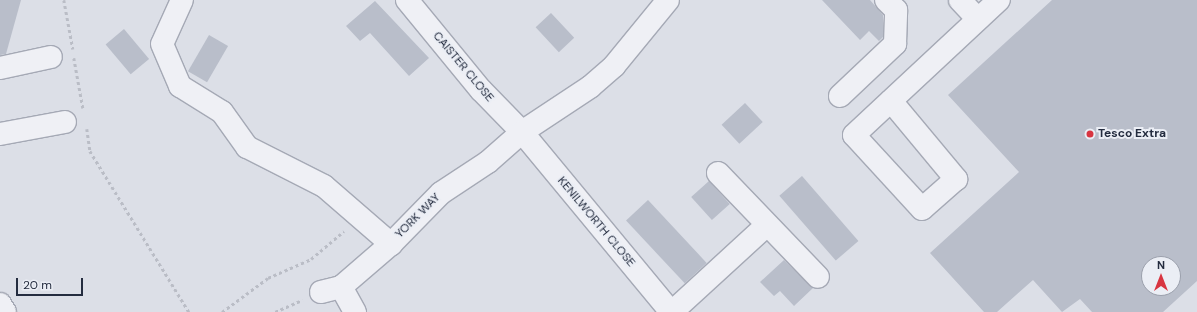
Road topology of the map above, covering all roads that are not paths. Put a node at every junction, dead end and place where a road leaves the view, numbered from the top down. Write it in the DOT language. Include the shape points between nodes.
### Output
graph roads {
  1 [pos="182,0"];
  2 [pos="407,0"];
  3 [pos="668,0"];
  4 [pos="886,0"];
  5 [pos="960,0"];
  6 [pos="999,0"];
  7 [pos="978,19"];
  8 [pos="51,57"];
  9 [pos="0,68"];
  10 [pos="840,96"];
  11 [pos="891,101"];
  12 [pos="78,118"];
  13 [pos="522,132"];
  14 [pos="0,134"];
  15 [pos="718,173"];
  16 [pos="766,226"];
  17 [pos="391,244"];
  18 [pos="818,277"];
  19 [pos="0,304"];
  20 [pos="5,312"];
  21 [pos="355,312"];
  22 [pos="671,312"];
  1 -- 17 [label="street" via="162,44 180,86 222,112 247,147 324,186"];
  2 -- 13 [label="street, CAISTER CLOSE" via="481,90"];
  3 -- 13 [label="street, YORK WAY" via="614,66 590,87"];
  4 -- 10 [label="street" via="896,10 895,44"];
  5 -- 7 [label="street"];
  6 -- 7 [label="street"];
  7 -- 11 [label="street"];
  8 -- 9 [label="street"];
  11 -- 11 [label="street" via="854,135 922,209 956,179"];
  12 -- 14 [label="street"];
  13 -- 17 [label="street, YORK WAY" via="488,162 441,193"];
  13 -- 22 [label="street, KENILWORTH CLOSE"];
  15 -- 16 [label="street"];
  16 -- 18 [label="street"];
  16 -- 22 [label="street"];
  17 -- 21 [label="street, YORK WAY" via="331,290"];
  19 -- 20 [label="street"];
}
